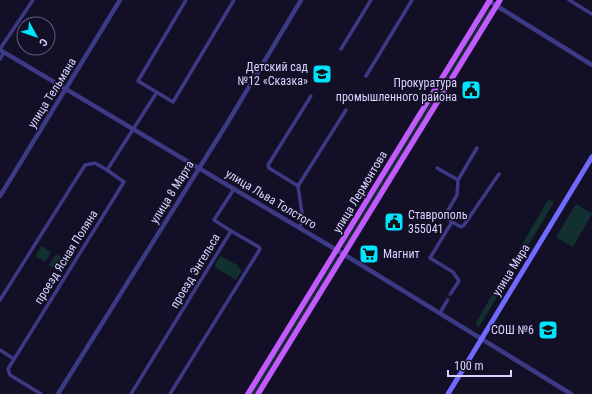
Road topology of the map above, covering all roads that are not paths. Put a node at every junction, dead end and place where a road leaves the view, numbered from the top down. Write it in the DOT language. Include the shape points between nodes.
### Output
graph roads {
  1 [pos="34,0"];
  2 [pos="120,0"];
  3 [pos="186,0"];
  4 [pos="234,0"];
  5 [pos="301,0"];
  6 [pos="371,0"];
  7 [pos="412,0"];
  8 [pos="489,0"];
  9 [pos="500,0"];
  10 [pos="569,0"];
  11 [pos="497,6"];
  12 [pos="592,14"];
  13 [pos="341,49"];
  14 [pos="1,50"];
  15 [pos="0,59"];
  16 [pos="592,65"];
  17 [pos="366,76"];
  18 [pos="66,90"];
  19 [pos="157,92"];
  20 [pos="311,96"];
  21 [pos="346,110"];
  22 [pos="134,130"];
  23 [pos="477,148"];
  24 [pos="592,157"];
  25 [pos="199,168"];
  26 [pos="438,168"];
  27 [pos="107,170"];
  28 [pos="498,174"];
  29 [pos="458,180"];
  30 [pos="298,186"];
  31 [pos="234,189"];
  32 [pos="0,196"];
  33 [pos="452,222"];
  34 [pos="299,228"];
  35 [pos="231,231"];
  36 [pos="337,250"];
  37 [pos="345,255"];
  38 [pos="451,293"];
  39 [pos="0,300"];
  40 [pos="447,301"];
  41 [pos="440,313"];
  42 [pos="481,339"];
  43 [pos="0,350"];
  44 [pos="14,359"];
  45 [pos="41,394"];
  46 [pos="58,394"];
  47 [pos="131,394"];
  48 [pos="170,394"];
  49 [pos="248,394"];
  50 [pos="258,394"];
  51 [pos="448,394"];
  52 [pos="571,394"];
  1 -- 14 [label="street"];
  2 -- 18 [label="street, улица Тельмана"];
  3 -- 19 [label="street" via="138,81"];
  4 -- 19 [label="street" via="173,102"];
  5 -- 25 [label="street, улица 8 Марта"];
  6 -- 13 [label="street"];
  7 -- 17 [label="street"];
  8 -- 11 [label="street"];
  8 -- 36 [label="main road, улица Лермонтова"];
  9 -- 11 [label="main road, улица Лермонтова"];
  10 -- 12 [label="street"];
  11 -- 16 [label="street"];
  11 -- 37 [label="main road, улица Лермонтова"];
  14 -- 15 [label="street"];
  14 -- 18 [label="street, улица Льва Толстого"];
  18 -- 22 [label="street, улица Льва Толстого"];
  18 -- 32 [label="street, улица Тельмана"];
  19 -- 22 [label="street"];
  20 -- 30 [label="street" via="268,165"];
  21 -- 30 [label="street"];
  22 -- 25 [label="street, улица Льва Толстого"];
  22 -- 27 [label="street"];
  23 -- 29 [label="street"];
  24 -- 42 [label="main road, улица Мира"];
  25 -- 31 [label="street, улица Льва Толстого"];
  25 -- 46 [label="street, улица 8 Марта"];
  26 -- 29 [label="street"];
  27 -- 39 [label="street, проезд Ясная Поляна" via="95,163 85,165"];
  27 -- 44 [label="street, проезд Ясная Поляна" via="124,182"];
  28 -- 33 [label="street" via="464,226"];
  29 -- 33 [label="street" via="457,195 448,212 448,218"];
  30 -- 34 [label="street" via="303,220"];
  31 -- 34 [label="street, улица Льва Толстого"];
  31 -- 35 [label="street" via="214,220"];
  33 -- 38 [label="street" via="430,258 453,272 459,281"];
  34 -- 36 [label="street, улица Льва Толстого"];
  35 -- 47 [label="street, проезд Энгельса"];
  35 -- 48 [label="street, проезд Энгельса" via="260,249"];
  36 -- 37 [label="street, улица Льва Толстого"];
  36 -- 49 [label="main road, улица Лермонтова"];
  37 -- 41 [label="street, улица Льва Толстого"];
  37 -- 50 [label="main road, улица Лермонтова"];
  40 -- 41 [label="street"];
  41 -- 42 [label="street, улица Льва Толстого"];
  42 -- 51 [label="main road, улица Мира"];
  42 -- 52 [label="street, улица Льва Толстого"];
  43 -- 44 [label="street"];
  44 -- 45 [label="street, проезд Ясная Поляна" via="8,369 10,375"];
}
